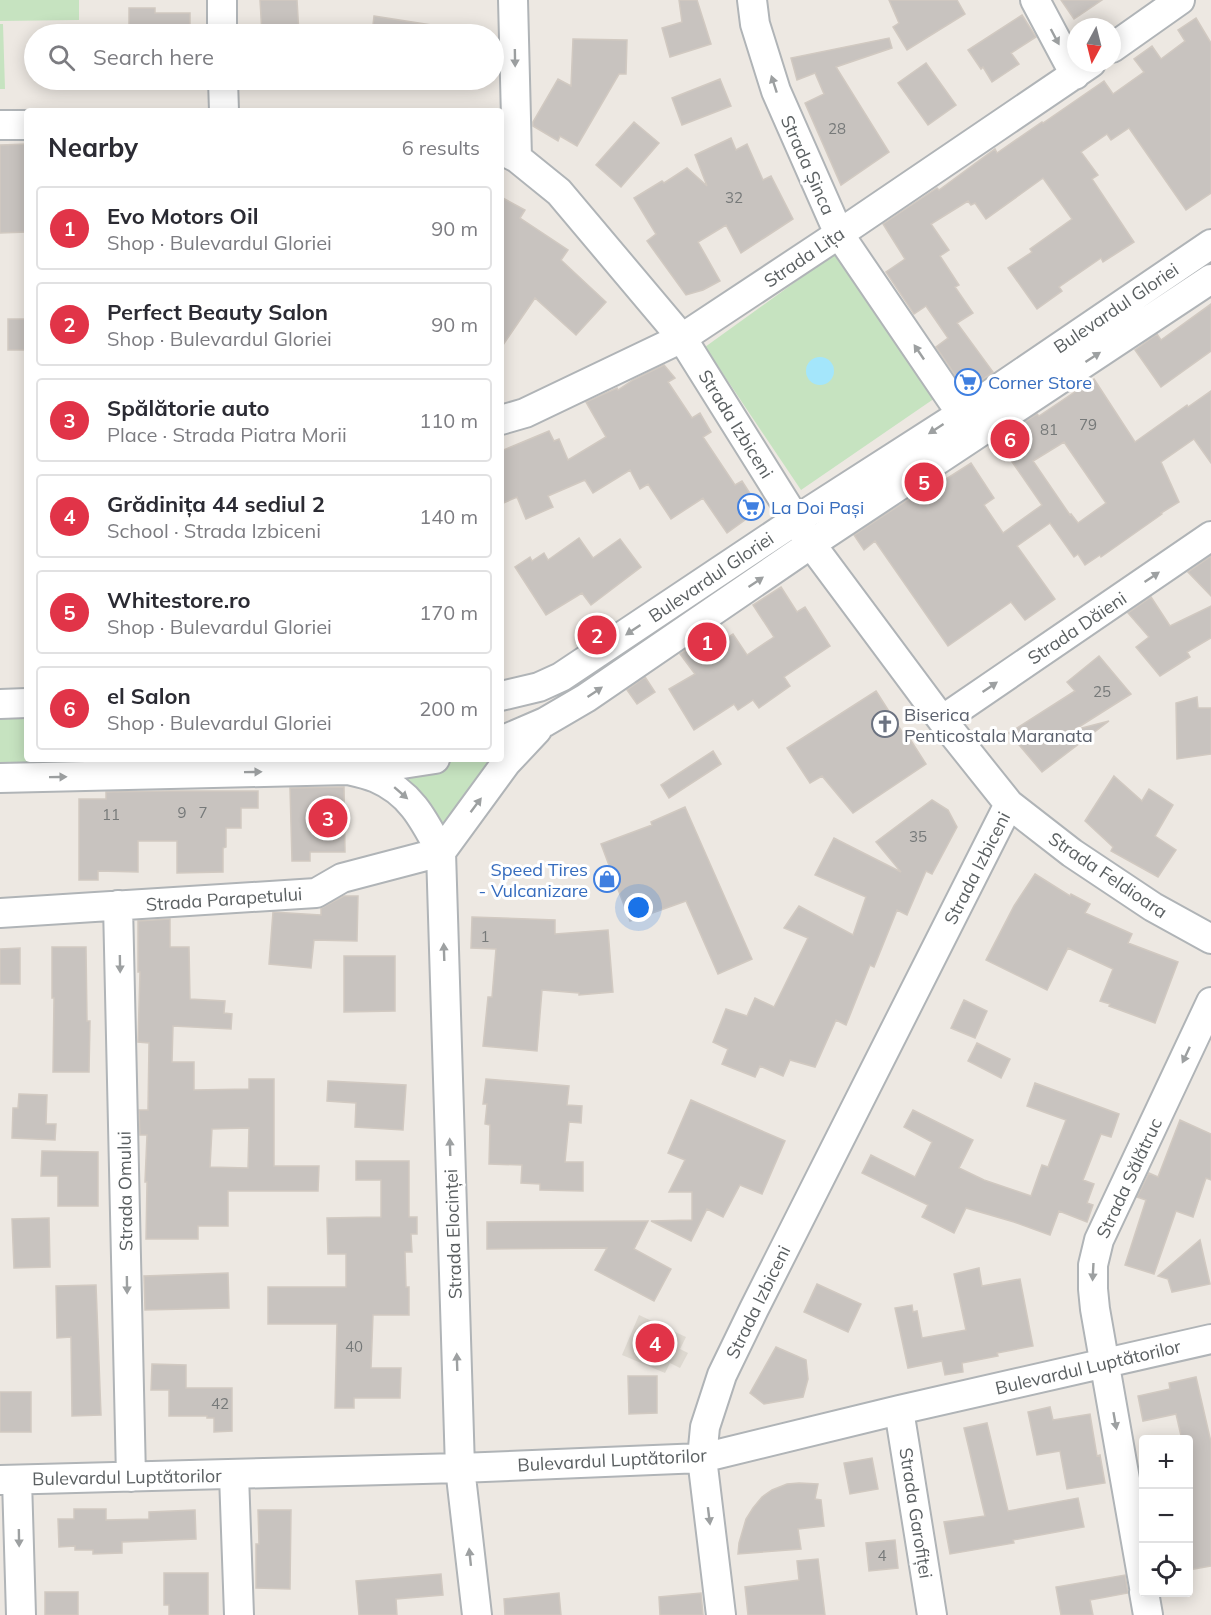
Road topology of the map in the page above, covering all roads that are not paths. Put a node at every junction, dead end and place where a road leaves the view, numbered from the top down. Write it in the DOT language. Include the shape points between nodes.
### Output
graph roads {
  1 [pos="222,0"];
  2 [pos="513,0"];
  3 [pos="752,0"];
  4 [pos="1035,0"];
  5 [pos="1180,0"];
  6 [pos="222,24"];
  7 [pos="1121,42"];
  8 [pos="1067,46"];
  9 [pos="1079,72"];
  10 [pos="223,90"];
  11 [pos="224,108"];
  12 [pos="24,125"];
  13 [pos="0,126"];
  14 [pos="509,154"];
  15 [pos="839,234"];
  16 [pos="1211,244"];
  17 [pos="1211,279"];
  18 [pos="682,338"];
  19 [pos="504,419"];
  20 [pos="968,424"];
  21 [pos="796,520"];
  22 [pos="1211,536"];
  23 [pos="811,544"];
  24 [pos="539,687"];
  25 [pos="504,695"];
  26 [pos="24,703"];
  27 [pos="0,704"];
  28 [pos="942,720"];
  29 [pos="545,722"];
  30 [pos="504,740"];
  31 [pos="416,762"];
  32 [pos="348,770"];
  33 [pos="0,778"];
  34 [pos="1010,804"];
  35 [pos="441,852"];
  36 [pos="118,905"];
  37 [pos="0,913"];
  38 [pos="1211,939"];
  39 [pos="1211,1002"];
  40 [pos="1211,1339"];
  41 [pos="1105,1363"];
  42 [pos="899,1410"];
  43 [pos="702,1458"];
  44 [pos="460,1468"];
  45 [pos="234,1475"];
  46 [pos="131,1477"];
  47 [pos="9,1480"];
  48 [pos="1139,1563"];
  49 [pos="1145,1597"];
  50 [pos="21,1615"];
  51 [pos="238,1615"];
  52 [pos="477,1615"];
  53 [pos="722,1615"];
  54 [pos="932,1615"];
  55 [pos="1148,1615"];
  1 -- 6 [label="street"];
  2 -- 14 [label="street, one-way"];
  15 -- 3 [label="street, Strada Șinca, one-way" via="776,91 755,24"];
  4 -- 8 [label="street, one-way"];
  5 -- 7 [label="street"];
  9 -- 15 [label="street, Strada Lița"];
  10 -- 11 [label="street"];
  12 -- 13 [label="street"];
  14 -- 18 [label="street, Strada Izbiceni" via="559,192"];
  15 -- 18 [label="street, Strada Lița"];
  20 -- 15 [label="street, Strada Șinca, one-way"];
  16 -- 20 [label="street, Bulevardul Gloriei"];
  20 -- 17 [label="street, Bulevardul Gloriei, one-way"];
  18 -- 19 [label="street, Strada Lița" via="525,413"];
  18 -- 21 [label="street, Strada Izbiceni"];
  20 -- 21 [label="street, Bulevardul Gloriei, one-way"];
  20 -- 23 [label="street, Bulevardul Gloriei"];
  21 -- 23 [label="street, Strada Izbiceni"];
  21 -- 24 [label="street, Bulevardul Gloriei, one-way" via="577,667"];
  28 -- 22 [label="street, Strada Dăieni, one-way"];
  23 -- 28 [label="street, Strada Izbiceni"];
  29 -- 23 [label="street, Bulevardul Gloriei, one-way"];
  24 -- 25 [label="street, Bulevardul Gloriei"];
  24 -- 29 [label="street"];
  26 -- 27 [label="street"];
  28 -- 34 [label="street, Strada Izbiceni"];
  29 -- 30 [label="street"];
  35 -- 29 [label="street, one-way" via="506,763"];
  31 -- 32 [label="street"];
  33 -- 32 [label="street, one-way"];
  32 -- 35 [label="street, one-way" via="374,777 408,798"];
  34 -- 38 [label="street, Strada Feldioara" via="1072,853"];
  34 -- 43 [label="street, Strada Izbiceni" via="727,1366 705,1427"];
  35 -- 36 [label="street, Strada Parapetului" via="342,878 316,893"];
  44 -- 35 [label="street, Strada Elocinței, one-way"];
  36 -- 37 [label="street, Strada Parapetului"];
  36 -- 46 [label="street, Strada Omului, one-way"];
  39 -- 41 [label="street, Strada Sălătruc, one-way" via="1099,1240 1093,1289"];
  40 -- 41 [label="street, Bulevardul Luptătorilor"];
  41 -- 42 [label="street, Bulevardul Luptătorilor"];
  41 -- 48 [label="street, Strada Sălătruc, one-way"];
  42 -- 43 [label="street, Bulevardul Luptătorilor"];
  42 -- 54 [label="street, Strada Garofiței"];
  43 -- 44 [label="street, Bulevardul Luptătorilor"];
  43 -- 53 [label="street, Strada Izbiceni, one-way"];
  44 -- 45 [label="street, Bulevardul Luptătorilor"];
  52 -- 44 [label="street, Strada Elocinței, one-way"];
  45 -- 46 [label="street, Bulevardul Luptătorilor"];
  45 -- 51 [label="street"];
  46 -- 47 [label="street, Bulevardul Luptătorilor"];
  47 -- 50 [label="street, one-way"];
  49 -- 55 [label="street"];
}
